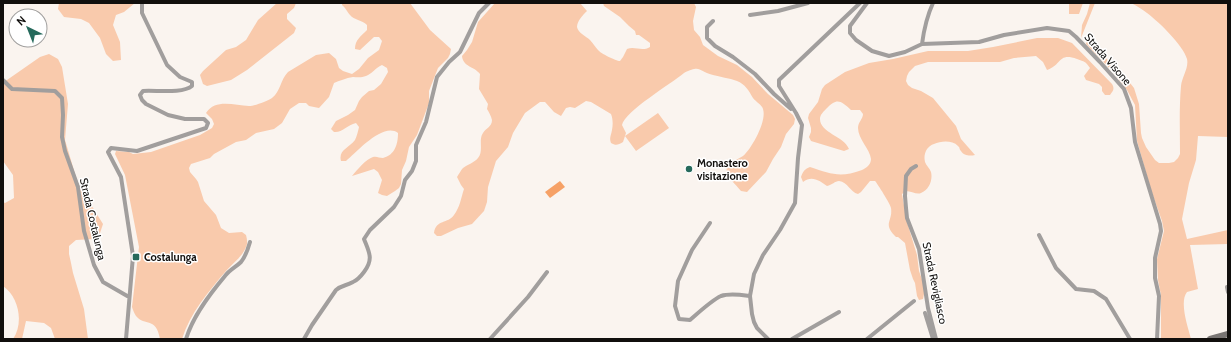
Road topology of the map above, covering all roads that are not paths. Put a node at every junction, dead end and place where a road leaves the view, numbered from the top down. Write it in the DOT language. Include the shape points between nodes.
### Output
graph roads {
  1 [pos="142,3"];
  2 [pos="489,3"];
  3 [pos="808,3"];
  4 [pos="860,3"];
  5 [pos="867,3"];
  6 [pos="933,3"];
  7 [pos="750,15"];
  8 [pos="712,21"];
  9 [pos="922,44"];
  10 [pos="3,80"];
  11 [pos="796,113"];
  12 [pos="916,166"];
  13 [pos="710,223"];
  14 [pos="1039,235"];
  15 [pos="250,242"];
  16 [pos="547,272"];
  17 [pos="1227,287"];
  18 [pos="1228,292"];
  19 [pos="750,296"];
  20 [pos="129,297"];
  21 [pos="914,301"];
  22 [pos="839,312"];
  23 [pos="925,313"];
  24 [pos="1228,334"];
  25 [pos="126,339"];
  26 [pos="186,339"];
  27 [pos="304,339"];
  28 [pos="490,339"];
  29 [pos="768,339"];
  30 [pos="792,339"];
  31 [pos="867,339"];
  32 [pos="933,339"];
  33 [pos="936,339"];
  34 [pos="1130,339"];
  35 [pos="1157,339"];
  36 [pos="1210,339"];
  1 -- 20 [label="street" via="142,13 167,66 180,77 192,82 192,86 188,89 143,91 140,95 142,100 168,115 185,119 204,119 208,123 206,128 137,151 111,148 108,152 121,177 127,211 133,256"];
  2 -- 27 [label="street" via="479,13 460,52 437,77 426,122 416,145 416,161 405,180 401,196 364,239 370,256 368,267 359,279 336,290"];
  3 -- 7 [label="street"];
  4 -- 11 [label="street" via="779,80 779,86"];
  5 -- 9 [label="street, Strada Visone" via="850,26 850,33 856,40 872,51 889,56"];
  6 -- 9 [label="street" via="928,12"];
  8 -- 11 [label="street" via="707,28 707,38 755,74"];
  9 -- 35 [label="street, Strada Visone" via="979,42 1048,28 1069,31 1124,89 1131,108 1135,142 1161,231 1155,258 1155,278 1159,296"];
  10 -- 20 [label="street, Strada Costalunga" via="12,89 55,92 62,98 62,137 78,188 84,231 94,265 103,282"];
  11 -- 19 [label="street" via="802,125 795,203 757,267"];
  12 -- 33 [label="street, Strada Revigliasco" via="910,169 906,176 906,208 919,249 928,308"];
  13 -- 19 [label="street" via="692,250 678,281 676,306 679,319 690,320 722,296"];
  14 -- 34 [label="street" via="1056,268 1076,289 1094,291 1106,300"];
  15 -- 26 [label="street" via="248,252 226,275 196,315"];
  16 -- 28 [label="street"];
  17 -- 18 [label="street"];
  19 -- 29 [label="street" via="754,322"];
  20 -- 25 [label="street"];
  21 -- 31 [label="street"];
  22 -- 30 [label="street"];
  23 -- 32 [label="street, Strada Revigliasco"];
  24 -- 36 [label="street"];
}
